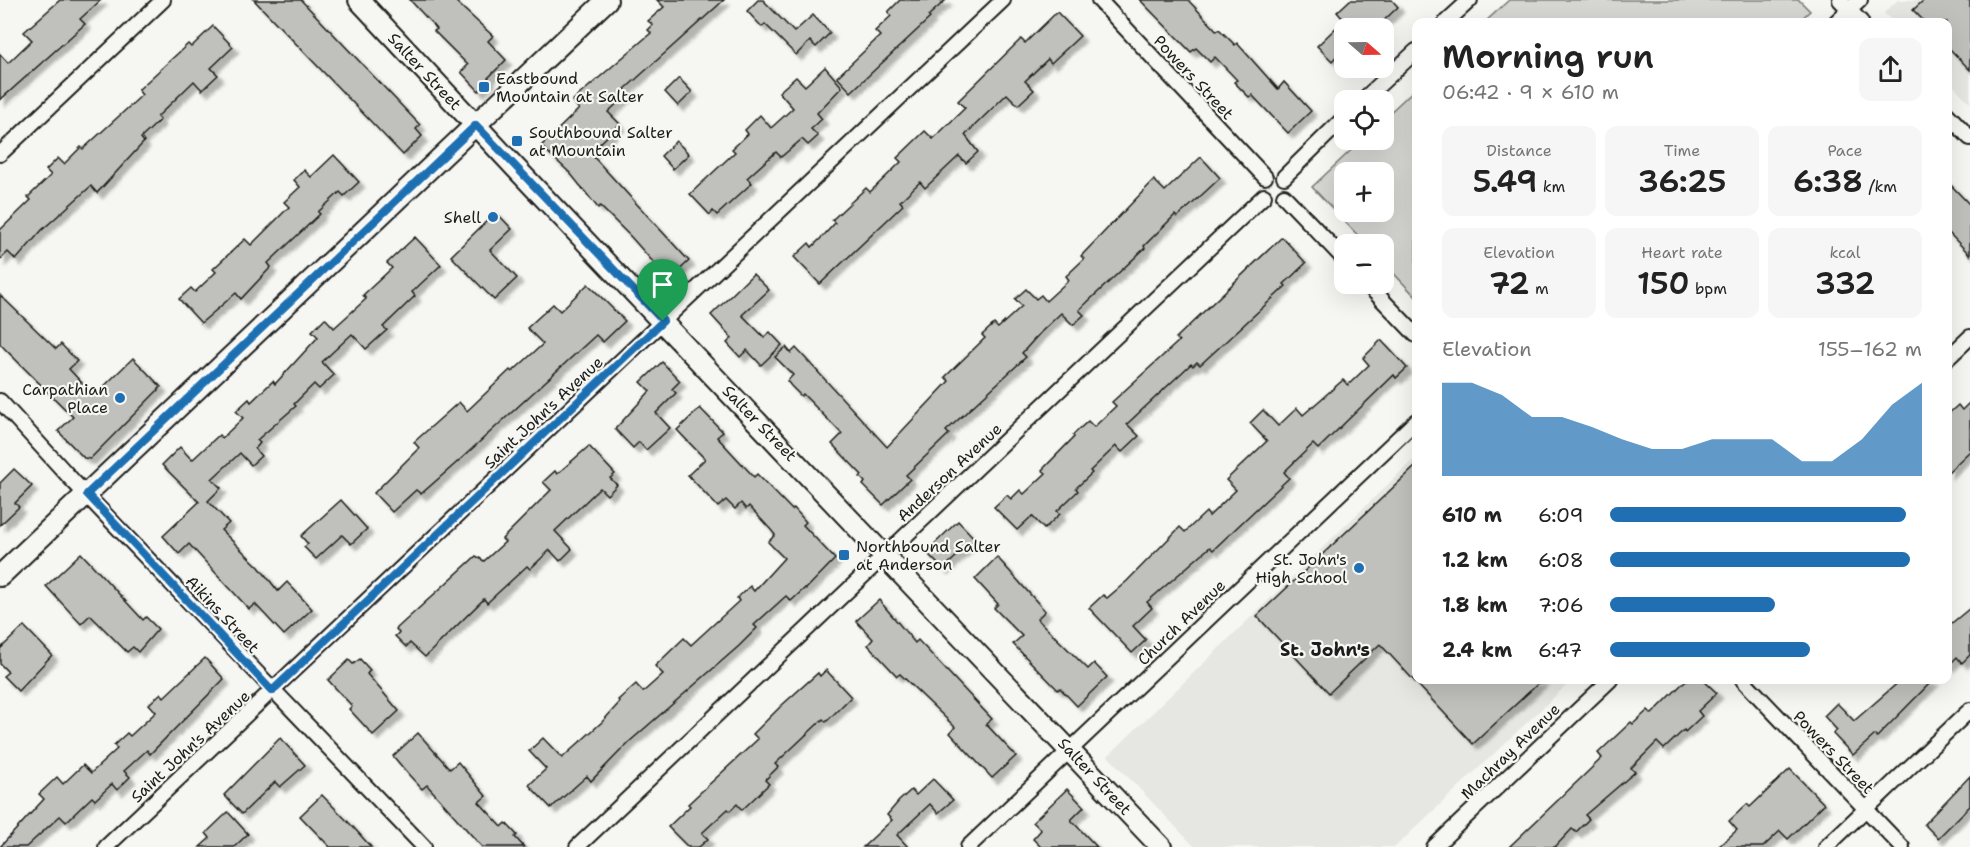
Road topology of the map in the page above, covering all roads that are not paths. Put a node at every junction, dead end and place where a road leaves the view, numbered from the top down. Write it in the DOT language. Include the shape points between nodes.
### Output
graph roads {
  1 [pos="163,0"];
  2 [pos="359,0"];
  3 [pos="607,0"];
  4 [pos="1002,0"];
  5 [pos="1099,0"];
  6 [pos="1470,0"];
  7 [pos="1860,0"];
  8 [pos="1845,5"];
  9 [pos="1450,18"];
  10 [pos="1857,18"];
  11 [pos="1412,55"];
  12 [pos="1374,90"];
  13 [pos="1952,119"];
  14 [pos="476,125"];
  15 [pos="1334,128"];
  16 [pos="1970,138"];
  17 [pos="0,154"];
  18 [pos="1265,177"];
  19 [pos="1284,177"];
  20 [pos="1264,196"];
  21 [pos="1284,196"];
  22 [pos="1334,249"];
  23 [pos="1377,294"];
  24 [pos="663,321"];
  25 [pos="1412,331"];
  26 [pos="1970,337"];
  27 [pos="1952,354"];
  28 [pos="0,401"];
  29 [pos="1412,425"];
  30 [pos="87,494"];
  31 [pos="885,555"];
  32 [pos="0,576"];
  33 [pos="1606,684"];
  34 [pos="1747,684"];
  35 [pos="272,691"];
  36 [pos="1970,710"];
  37 [pos="1070,750"];
  38 [pos="1866,809"];
  39 [pos="106,847"];
  40 [pos="424,847"];
  41 [pos="577,847"];
  42 [pos="968,847"];
  43 [pos="1161,847"];
  44 [pos="1434,847"];
  45 [pos="1826,847"];
  46 [pos="1902,847"];
  1 -- 17 [label="street"];
  2 -- 14 [label="main road, Salter Street"];
  3 -- 14 [label="main road"];
  4 -- 24 [label="street, Saint John's Avenue"];
  5 -- 18 [label="street, Powers Street"];
  6 -- 9 [label="street"];
  7 -- 8 [label="street"];
  8 -- 10 [label="street"];
  11 -- 12 [label="street"];
  13 -- 16 [label="street"];
  14 -- 24 [label="main road, Salter Street"];
  14 -- 30 [label="main road"];
  15 -- 19 [label="street"];
  18 -- 19 [label="street" via="1272,173"];
  18 -- 20 [label="street" via="1261,188"];
  19 -- 21 [label="street"];
  20 -- 21 [label="street" via="1276,200"];
  20 -- 31 [label="street, Anderson Avenue"];
  21 -- 22 [label="street"];
  23 -- 25 [label="street"];
  24 -- 31 [label="main road, Salter Street"];
  24 -- 35 [label="street, Saint John's Avenue"];
  26 -- 27 [label="street"];
  28 -- 30 [label="street, Aikins Street"];
  29 -- 37 [label="street, Church Avenue"];
  30 -- 32 [label="main road"];
  30 -- 35 [label="street, Aikins Street"];
  31 -- 37 [label="main road, Salter Street"];
  31 -- 41 [label="street, Anderson Avenue"];
  33 -- 44 [label="street, Machray Avenue"];
  34 -- 38 [label="street, Powers Street"];
  35 -- 39 [label="street, Saint John's Avenue"];
  35 -- 40 [label="street, Aikins Street"];
  36 -- 38 [label="street"];
  37 -- 42 [label="street, Church Avenue"];
  37 -- 43 [label="main road, Salter Street"];
  38 -- 45 [label="street"];
  38 -- 46 [label="street, Powers Street"];
}
